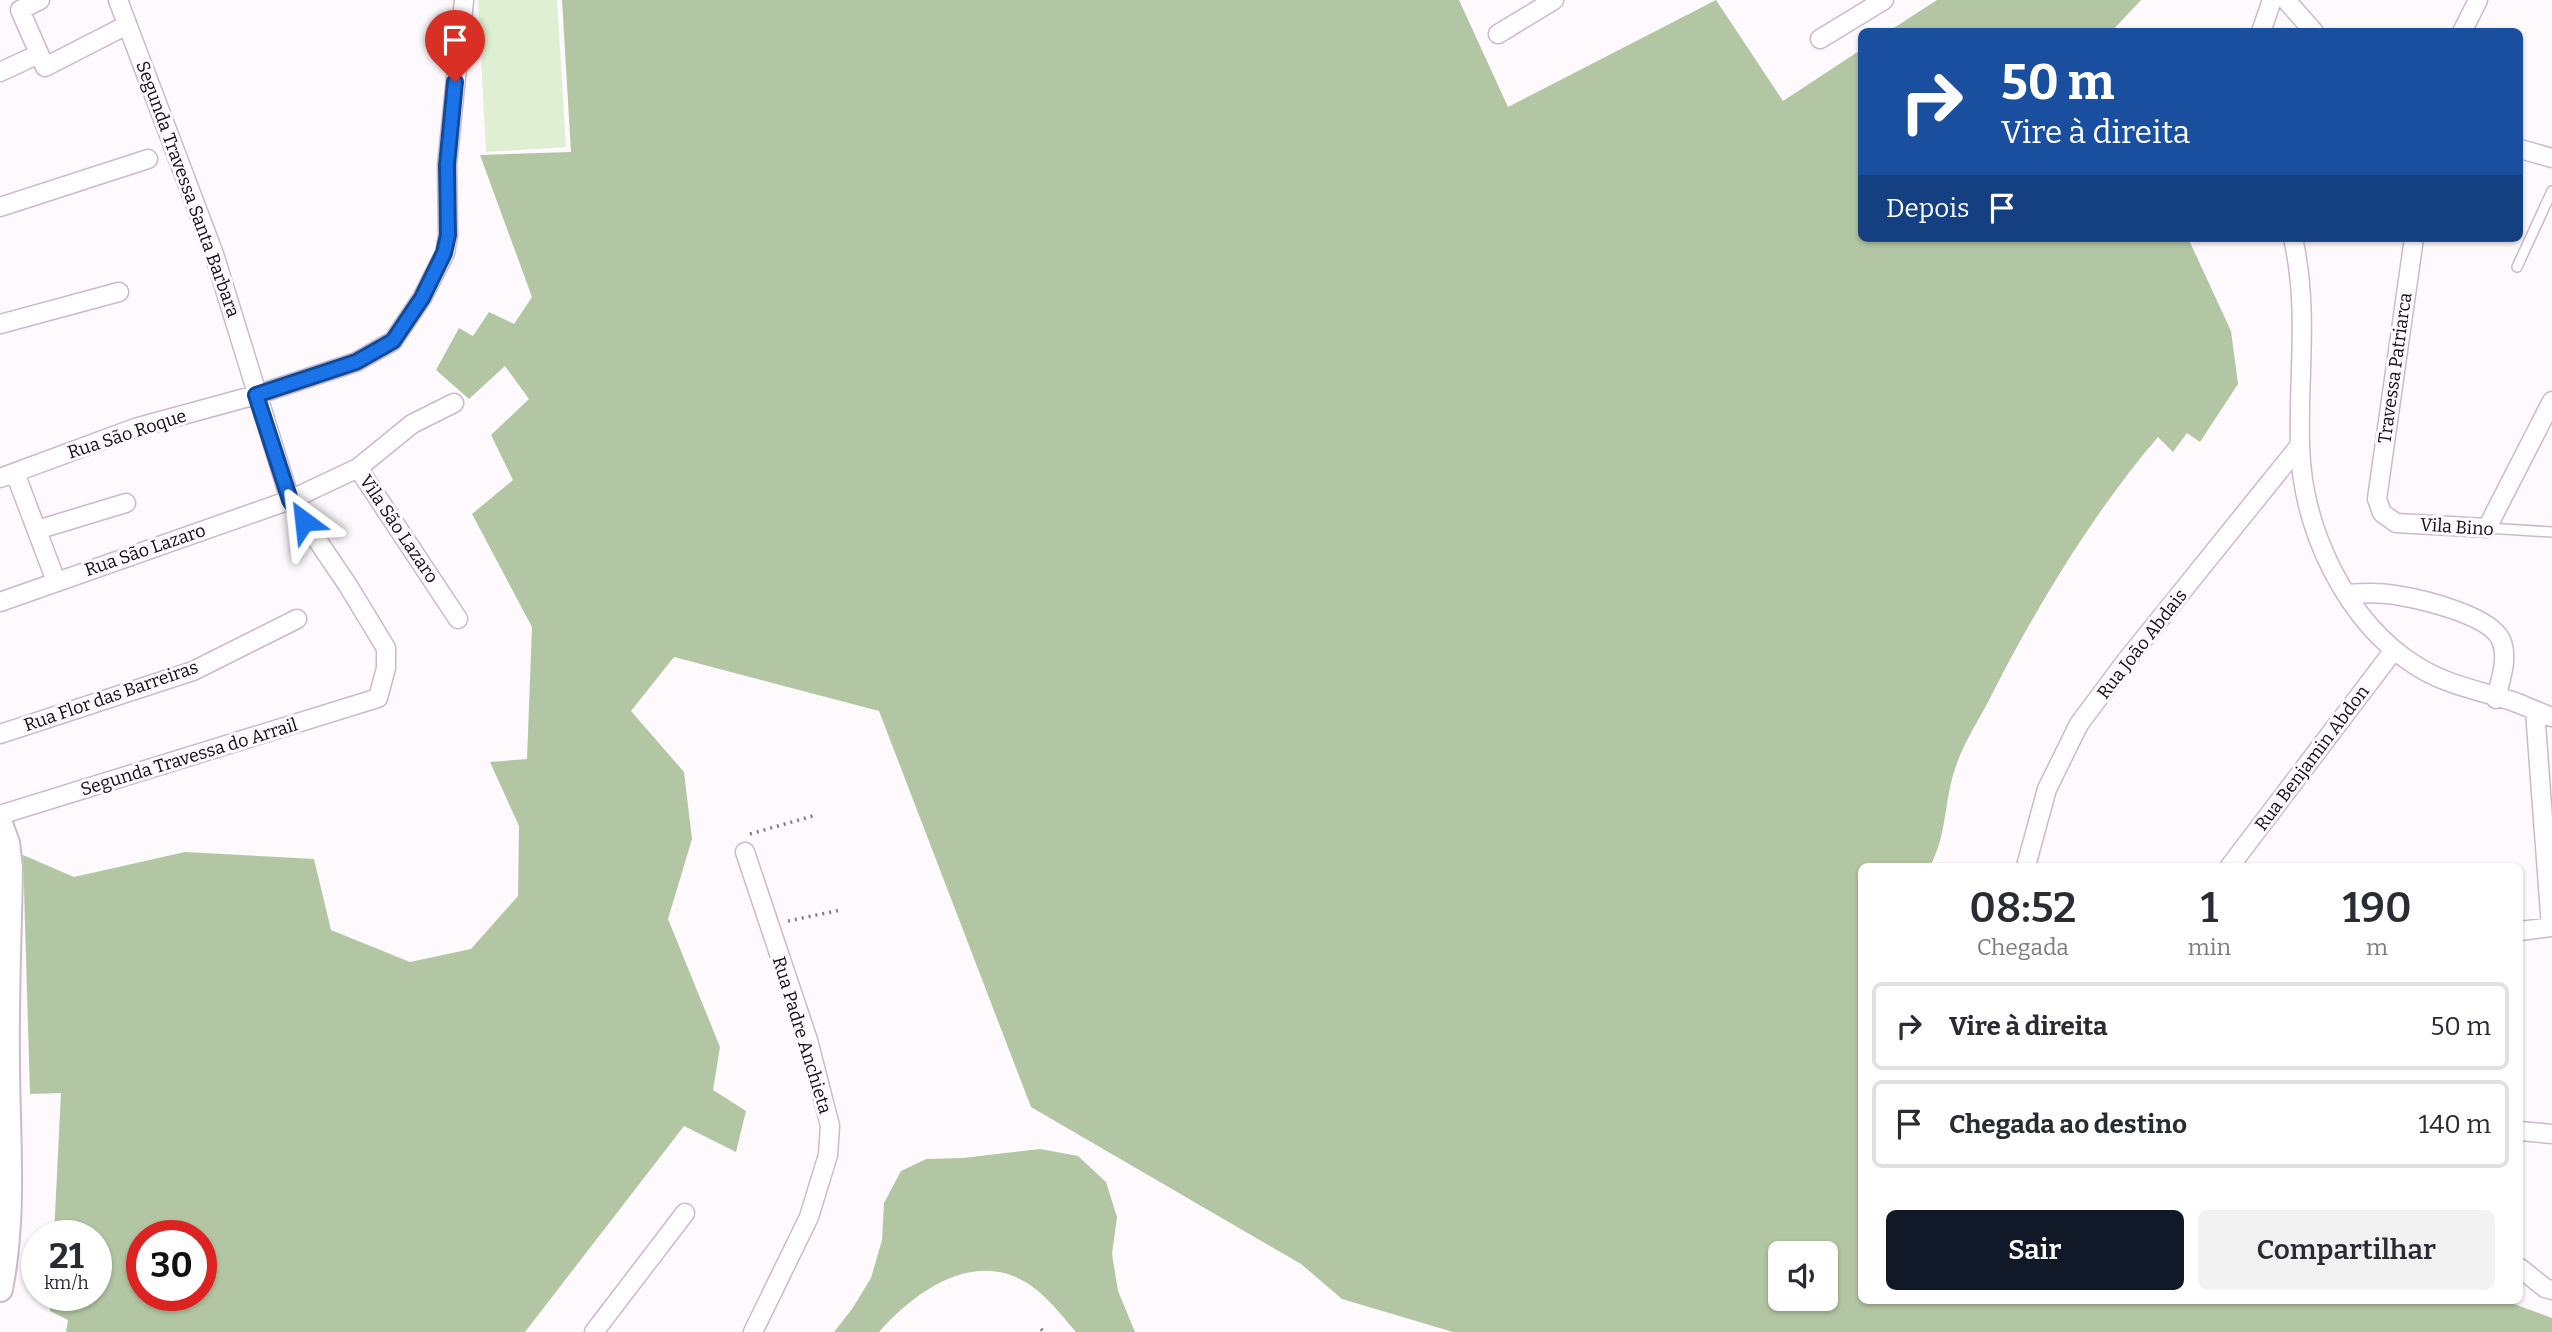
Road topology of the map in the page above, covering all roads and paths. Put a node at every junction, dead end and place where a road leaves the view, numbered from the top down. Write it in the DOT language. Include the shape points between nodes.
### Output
graph roads {
  1 [pos="40,0"];
  2 [pos="464,0"];
  3 [pos="1554,0"];
  4 [pos="1884,0"];
  5 [pos="2272,0"];
  6 [pos="2286,0"];
  7 [pos="2478,0"];
  8 [pos="121,1"];
  9 [pos="127,24"];
  10 [pos="2262,28"];
  11 [pos="2310,28"];
  12 [pos="2464,28"];
  13 [pos="1498,34"];
  14 [pos="1820,39"];
  15 [pos="42,60"];
  16 [pos="0,72"];
  17 [pos="2523,150"];
  18 [pos="2552,158"];
  19 [pos="148,159"];
  20 [pos="2552,191"];
  21 [pos="0,207"];
  22 [pos="2294,242"];
  23 [pos="2413,242"];
  24 [pos="2517,267"];
  25 [pos="119,292"];
  26 [pos="0,324"];
  27 [pos="256,395"];
  28 [pos="2552,401"];
  29 [pos="454,403"];
  30 [pos="2300,445"];
  31 [pos="358,467"];
  32 [pos="7,475"];
  33 [pos="2377,499"];
  34 [pos="290,500"];
  35 [pos="126,503"];
  36 [pos="2487,528"];
  37 [pos="37,530"];
  38 [pos="2552,532"];
  39 [pos="56,581"];
  40 [pos="2347,594"];
  41 [pos="0,602"];
  42 [pos="297,619"];
  43 [pos="458,619"];
  44 [pos="2394,650"];
  45 [pos="378,698"];
  46 [pos="2496,699"];
  47 [pos="2544,714"];
  48 [pos="0,734"];
  49 [pos="0,815"];
  50 [pos="816,815"];
  51 [pos="0,824"];
  52 [pos="745,852"];
  53 [pos="2027,863"];
  54 [pos="2232,863"];
  55 [pos="841,910"];
  56 [pos="769,926"];
  57 [pos="2552,927"];
  58 [pos="2523,931"];
  59 [pos="2523,1131"];
  60 [pos="2552,1134"];
  61 [pos="685,1213"];
  62 [pos="2523,1271"];
  63 [pos="0,1289"];
  64 [pos="2552,1290"];
  65 [pos="594,1332"];
  66 [pos="753,1332"];
  1 -- 15 [label="street" via="20,10"];
  2 -- 27 [label="street, Rua São Roque" via="447,165 448,235 422,298 393,341 356,362"];
  3 -- 13 [label="street"];
  4 -- 14 [label="street"];
  5 -- 10 [label="street"];
  6 -- 11 [label="street"];
  7 -- 12 [label="street"];
  8 -- 9 [label="street, Segunda Travessa Santa Barbara"];
  9 -- 15 [label="street"];
  9 -- 27 [label="street, Segunda Travessa Santa Barbara" via="215,254"];
  15 -- 16 [label="street"];
  17 -- 18 [label="street"];
  19 -- 21 [label="street"];
  20 -- 24 [label="lane"];
  22 -- 30 [label="street" via="2304,308"];
  23 -- 33 [label="street, Travessa Patriarca"];
  25 -- 26 [label="street"];
  27 -- 32 [label="street, Rua São Roque" via="135,428"];
  27 -- 34 [label="street, Segunda Travessa Santa Barbara"];
  28 -- 36 [label="street"];
  29 -- 31 [label="street" via="412,424"];
  30 -- 40 [label="street" via="2313,525"];
  30 -- 53 [label="street, Rua João Abdais" via="2079,724 2047,789"];
  31 -- 34 [label="street, Vila São Lazaro"];
  31 -- 43 [label="street, Vila São Lazaro"];
  32 -- 37 [label="street"];
  33 -- 36 [label="street, Vila Bino" via="2382,513 2396,523"];
  34 -- 39 [label="street, Rua São Lazaro"];
  34 -- 45 [label="street, Segunda Travessa Santa Barbara" via="386,648"];
  35 -- 37 [label="street"];
  36 -- 38 [label="lane, Vila Bino"];
  37 -- 39 [label="street"];
  39 -- 41 [label="street, Rua São Lazaro"];
  40 -- 44 [label="street"];
  40 -- 46 [label="street" via="2421,600 2468,615 2494,630 2504,653"];
  42 -- 48 [label="street, Rua Flor das Barreiras" via="193,671"];
  44 -- 46 [label="street" via="2444,681"];
  44 -- 54 [label="street, Rua Benjamin Abdon"];
  45 -- 49 [label="street, Segunda Travessa do Arrail"];
  46 -- 47 [label="street"];
  47 -- 57 [label="street"];
  50 -- 52 [label="path" via="746,836 742,840"];
  51 -- 63 [label="street" via="10,868 7,1060 11,1206"];
  52 -- 56 [label="street, Rua Padre Anchieta"];
  55 -- 56 [label="path"];
  56 -- 66 [label="street, Rua Padre Anchieta" via="830,1126 828,1155 809,1217"];
  57 -- 58 [label="street"];
  59 -- 60 [label="street"];
  61 -- 65 [label="street"];
  62 -- 64 [label="street"];
}
